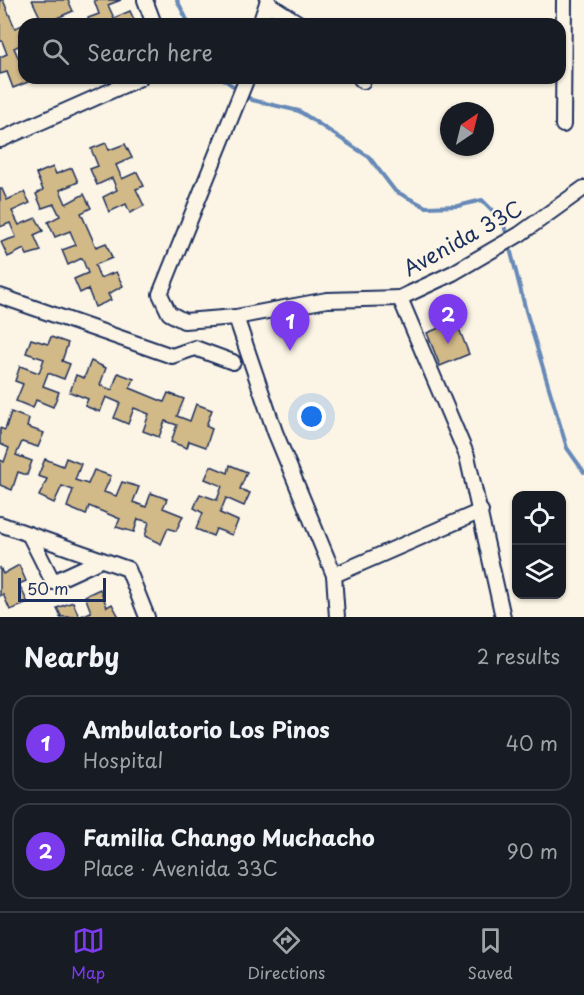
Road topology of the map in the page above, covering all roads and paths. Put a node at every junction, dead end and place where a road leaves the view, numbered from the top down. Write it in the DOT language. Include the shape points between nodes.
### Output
graph roads {
  1 [pos="145,0"];
  2 [pos="564,0"];
  3 [pos="268,2"];
  4 [pos="152,18"];
  5 [pos="262,18"];
  6 [pos="291,18"];
  7 [pos="564,18"];
  8 [pos="127,84"];
  9 [pos="245,84"];
  10 [pos="563,84"];
  11 [pos="563,125"];
  12 [pos="0,141"];
  13 [pos="584,188"];
  14 [pos="0,296"];
  15 [pos="400,298"];
  16 [pos="237,317"];
  17 [pos="233,362"];
  18 [pos="480,511"];
  19 [pos="0,524"];
  20 [pos="29,534"];
  21 [pos="101,560"];
  22 [pos="334,575"];
  23 [pos="147,617"];
  24 [pos="337,617"];
  25 [pos="503,617"];
  1 -- 4 [label="street"];
  2 -- 7 [label="street"];
  3 -- 5 [label="street"];
  3 -- 6 [label="street"];
  8 -- 12 [label="street"];
  9 -- 16 [label="street" via="160,294 169,313 184,321"];
  10 -- 11 [label="street"];
  13 -- 15 [label="street, Avenida 33C" via="520,234"];
  14 -- 17 [label="street" via="172,356 195,348"];
  15 -- 16 [label="street" via="327,300"];
  15 -- 18 [label="street, Avenida 33C" via="467,456"];
  16 -- 22 [label="street" via="276,432"];
  18 -- 22 [label="street"];
  18 -- 25 [label="street, Avenida 33C"];
  19 -- 20 [label="street"];
  20 -- 21 [label="street"];
  20 -- 21 [label="street" via="53,582"];
  21 -- 23 [label="street" via="128,569"];
  22 -- 24 [label="street"];
}
